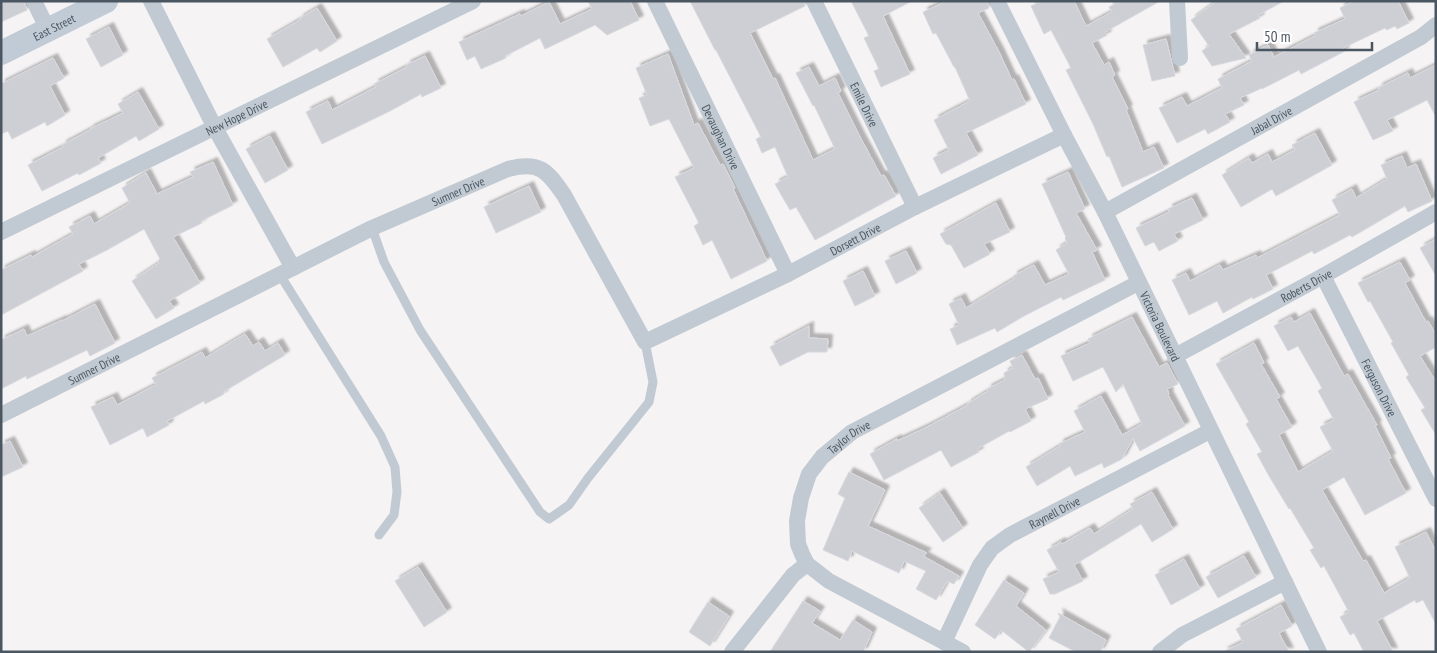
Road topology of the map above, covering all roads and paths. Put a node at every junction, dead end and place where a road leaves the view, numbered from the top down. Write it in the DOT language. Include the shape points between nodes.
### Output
graph roads {
  1 [pos="34,1"];
  2 [pos="106,1"];
  3 [pos="151,1"];
  4 [pos="473,1"];
  5 [pos="655,1"];
  6 [pos="814,1"];
  7 [pos="997,1"];
  8 [pos="1177,1"];
  9 [pos="1436,25"];
  10 [pos="48,30"];
  11 [pos="1,52"];
  12 [pos="1180,58"];
  13 [pos="215,128"];
  14 [pos="1064,136"];
  15 [pos="915,207"];
  16 [pos="1104,212"];
  17 [pos="1436,212"];
  18 [pos="372,228"];
  19 [pos="1,232"];
  20 [pos="287,272"];
  21 [pos="788,274"];
  22 [pos="1323,276"];
  23 [pos="1138,283"];
  24 [pos="646,342"];
  25 [pos="1175,356"];
  26 [pos="1,416"];
  27 [pos="1210,431"];
  28 [pos="1436,499"];
  29 [pos="380,535"];
  30 [pos="808,564"];
  31 [pos="1285,582"];
  32 [pos="944,642"];
  33 [pos="732,652"];
  34 [pos="963,652"];
  35 [pos="1160,652"];
  36 [pos="1319,652"];
  1 -- 10 [label="street"];
  2 -- 10 [label="main road, East Street"];
  3 -- 13 [label="street"];
  4 -- 13 [label="street, New Hope Drive"];
  5 -- 21 [label="street, Devaughan Drive"];
  6 -- 15 [label="street, Emile Drive"];
  7 -- 14 [label="street, Victoria Boulevard"];
  8 -- 12 [label="street"];
  9 -- 16 [label="street, Jabal Drive" via="1421,37"];
  10 -- 11 [label="main road, East Street"];
  13 -- 19 [label="street, New Hope Drive"];
  13 -- 20 [label="street"];
  14 -- 15 [label="street, Dorsett Drive"];
  14 -- 16 [label="street, Victoria Boulevard"];
  15 -- 21 [label="street, Dorsett Drive"];
  16 -- 23 [label="street, Victoria Boulevard"];
  17 -- 22 [label="street, Roberts Drive"];
  18 -- 20 [label="street, Sumner Drive"];
  18 -- 24 [label="street, Sumner Drive" via="508,169 523,165 539,167 554,180 564,195"];
  18 -- 24 [label="lane, Sumner Drive" via="384,262 420,330 540,512 549,519 569,505 649,402 653,382"];
  20 -- 26 [label="street, Sumner Drive"];
  20 -- 29 [label="lane" via="381,436 395,467 398,492 394,516"];
  21 -- 24 [label="street, Dorsett Drive"];
  22 -- 25 [label="street, Roberts Drive"];
  22 -- 28 [label="street, Ferguson Drive"];
  23 -- 25 [label="street, Victoria Boulevard"];
  23 -- 30 [label="street, Taylor Drive" via="852,432 822,457 809,474 797,521 798,544"];
  25 -- 27 [label="street, Victoria Boulevard"];
  27 -- 31 [label="street, Victoria Boulevard"];
  27 -- 32 [label="street, Raynell Drive" via="1010,535 992,548 980,565"];
  30 -- 32 [label="street, Taylor Drive" via="829,581"];
  30 -- 33 [label="street" via="793,575"];
  31 -- 35 [label="street" via="1182,635"];
  31 -- 36 [label="street, Victoria Boulevard"];
  32 -- 34 [label="street, Taylor Drive"];
}
